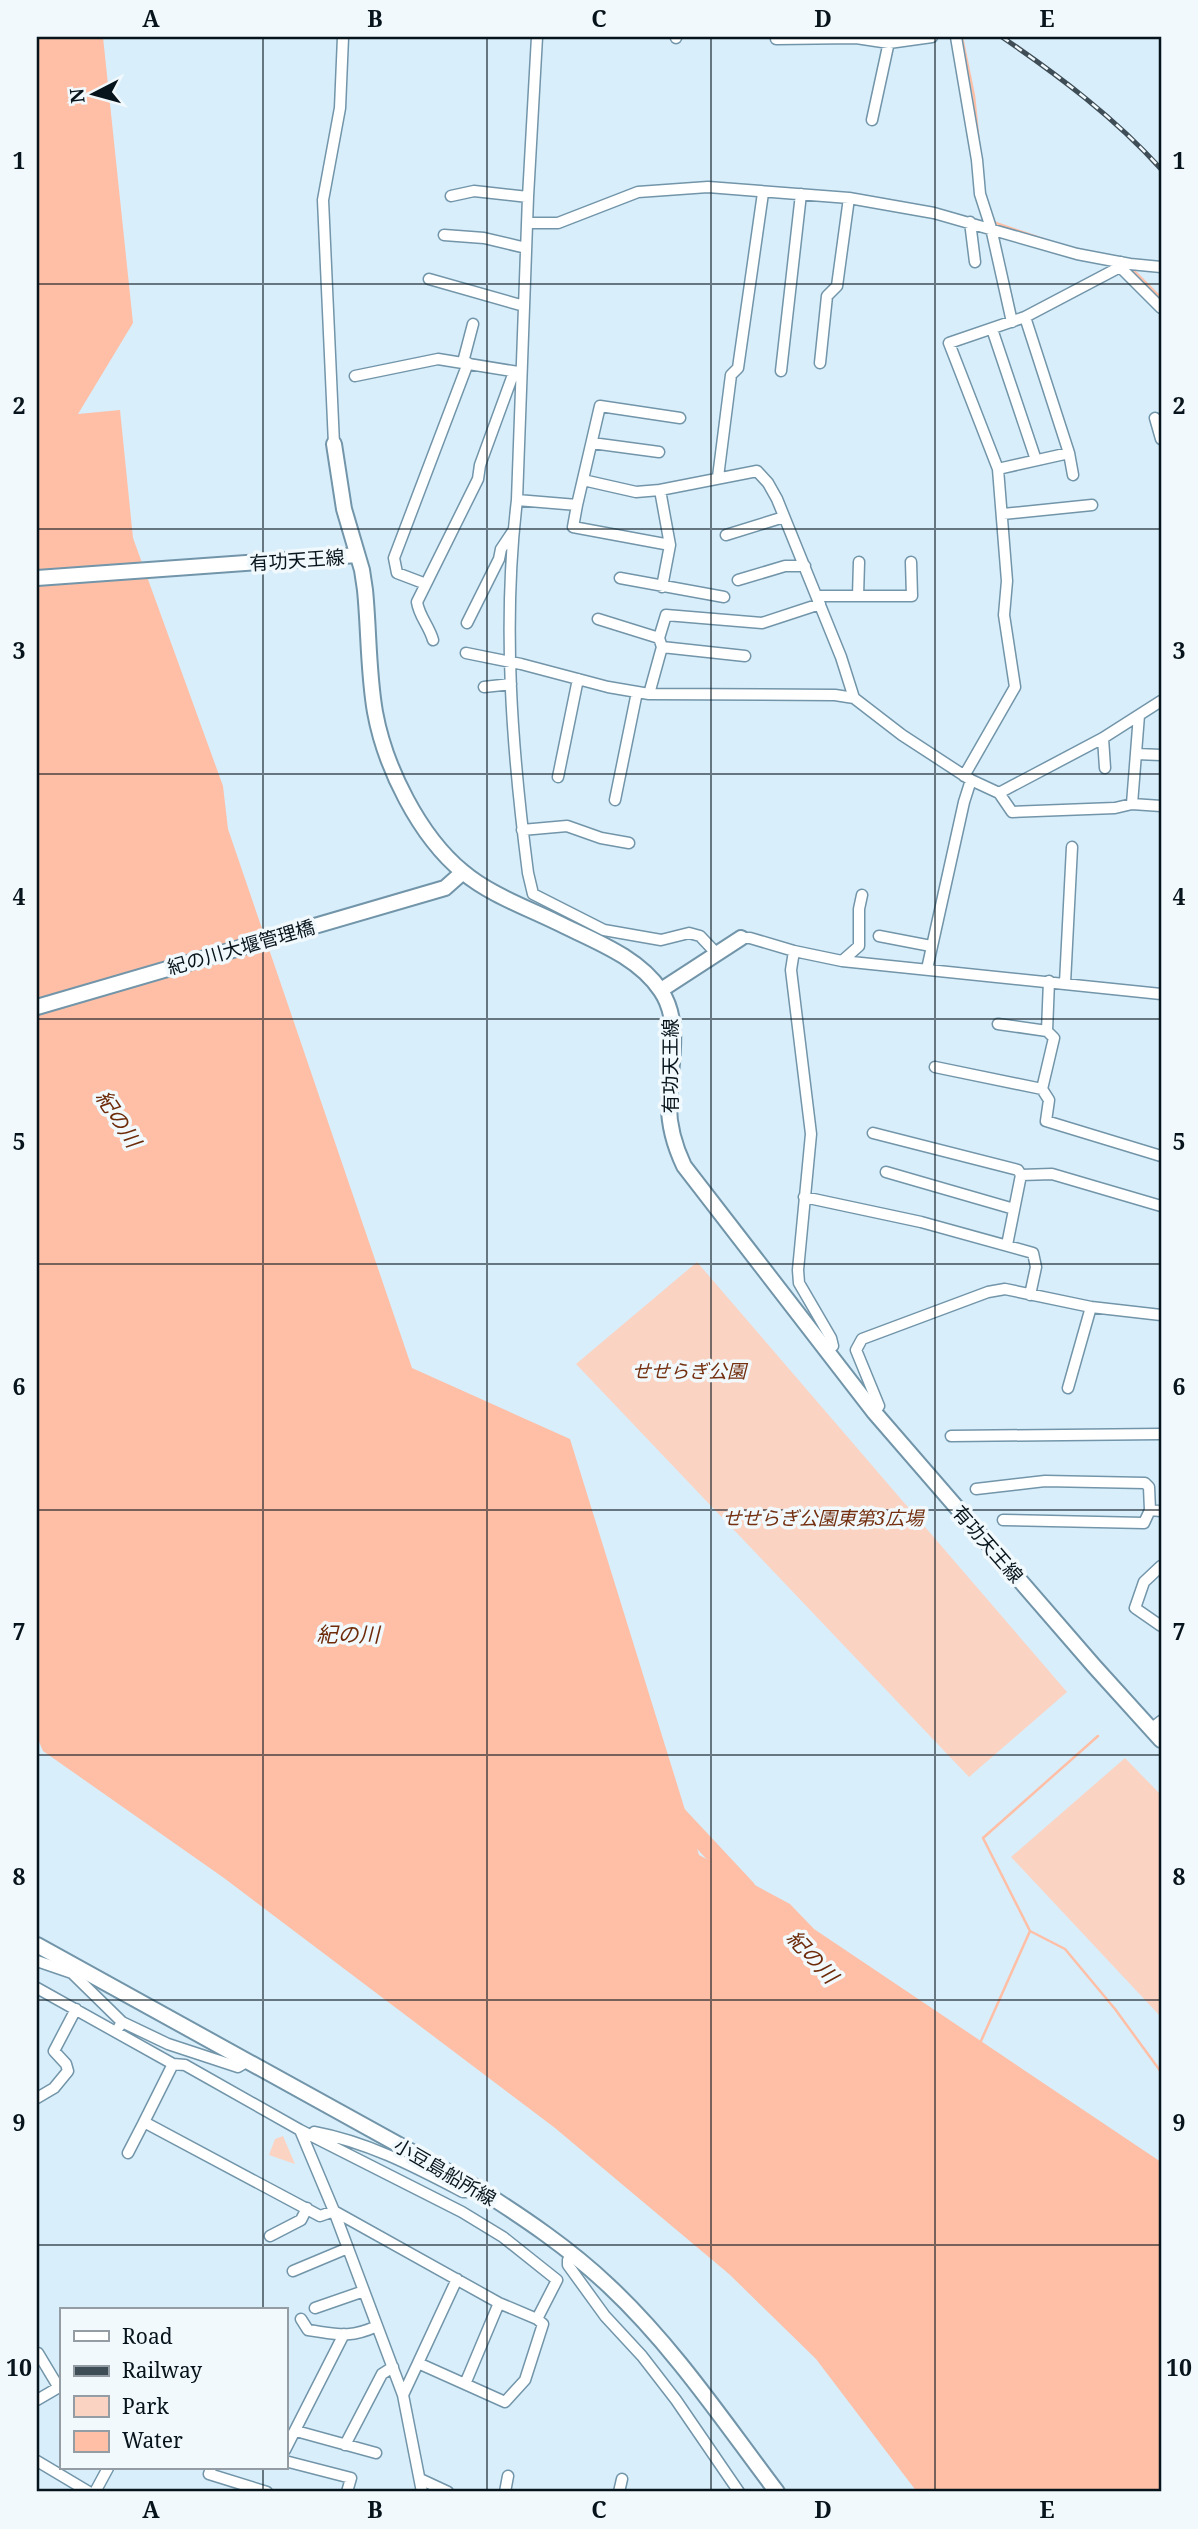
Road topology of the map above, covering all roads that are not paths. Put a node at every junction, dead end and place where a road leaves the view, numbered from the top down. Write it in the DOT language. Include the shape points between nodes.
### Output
graph roads {
  1 [pos="343,37"];
  2 [pos="537,37"];
  3 [pos="776,37"];
  4 [pos="932,37"];
  5 [pos="956,37"];
  6 [pos="834,38"];
  7 [pos="889,40"];
  8 [pos="872,120"];
  9 [pos="763,193"];
  10 [pos="801,194"];
  11 [pos="451,196"];
  12 [pos="528,197"];
  13 [pos="849,198"];
  14 [pos="970,222"];
  15 [pos="527,223"];
  16 [pos="991,228"];
  17 [pos="444,235"];
  18 [pos="526,248"];
  19 [pos="975,262"];
  20 [pos="1124,265"];
  21 [pos="1161,267"];
  22 [pos="429,279"];
  23 [pos="524,306"];
  24 [pos="1161,308"];
  25 [pos="1026,317"];
  26 [pos="1012,322"];
  27 [pos="473,324"];
  28 [pos="992,329"];
  29 [pos="466,362"];
  30 [pos="820,363"];
  31 [pos="780,371"];
  32 [pos="518,372"];
  33 [pos="355,376"];
  34 [pos="680,418"];
  35 [pos="1155,418"];
  36 [pos="1161,439"];
  37 [pos="592,443"];
  38 [pos="334,444"];
  39 [pos="659,452"];
  40 [pos="1069,453"];
  41 [pos="1036,460"];
  42 [pos="998,469"];
  43 [pos="1073,475"];
  44 [pos="719,477"];
  45 [pos="583,480"];
  46 [pos="660,491"];
  47 [pos="517,500"];
  48 [pos="577,505"];
  49 [pos="1092,505"];
  50 [pos="1003,514"];
  51 [pos="784,517"];
  52 [pos="513,531"];
  53 [pos="726,535"];
  54 [pos="670,545"];
  55 [pos="357,555"];
  56 [pos="859,562"];
  57 [pos="912,562"];
  58 [pos="805,566"];
  59 [pos="620,578"];
  60 [pos="37,579"];
  61 [pos="738,580"];
  62 [pos="426,584"];
  63 [pos="662,587"];
  64 [pos="859,596"];
  65 [pos="724,597"];
  66 [pos="819,600"];
  67 [pos="598,619"];
  68 [pos="467,623"];
  69 [pos="433,640"];
  70 [pos="660,643"];
  71 [pos="466,653"];
  72 [pos="745,656"];
  73 [pos="509,663"];
  74 [pos="578,679"];
  75 [pos="511,684"];
  76 [pos="484,687"];
  77 [pos="637,692"];
  78 [pos="649,694"];
  79 [pos="854,698"];
  80 [pos="1161,701"];
  81 [pos="1139,715"];
  82 [pos="1103,738"];
  83 [pos="1136,754"];
  84 [pos="1161,755"];
  85 [pos="1105,768"];
  86 [pos="558,777"];
  87 [pos="967,778"];
  88 [pos="999,793"];
  89 [pos="615,800"];
  90 [pos="1132,804"];
  91 [pos="1161,806"];
  92 [pos="522,830"];
  93 [pos="629,843"];
  94 [pos="1072,847"];
  95 [pos="463,873"];
  96 [pos="862,895"];
  97 [pos="879,936"];
  98 [pos="741,938"];
  99 [pos="931,946"];
  100 [pos="794,951"];
  101 [pos="717,954"];
  102 [pos="842,961"];
  103 [pos="927,970"];
  104 [pos="1049,981"];
  105 [pos="1065,982"];
  106 [pos="661,990"];
  107 [pos="1161,994"];
  108 [pos="37,1007"];
  109 [pos="998,1024"];
  110 [pos="1047,1031"];
  111 [pos="935,1067"];
  112 [pos="1042,1089"];
  113 [pos="873,1133"];
  114 [pos="1161,1156"];
  115 [pos="887,1172"];
  116 [pos="1021,1175"];
  117 [pos="804,1197"];
  118 [pos="1161,1206"];
  119 [pos="1014,1209"];
  120 [pos="1007,1245"];
  121 [pos="1030,1294"];
  122 [pos="1091,1307"];
  123 [pos="1161,1315"];
  124 [pos="833,1346"];
  125 [pos="1068,1388"];
  126 [pos="874,1412"];
  127 [pos="1161,1434"];
  128 [pos="951,1436"];
  129 [pos="976,1489"];
  130 [pos="1156,1511"];
  131 [pos="1003,1520"];
  132 [pos="1161,1566"];
  133 [pos="1161,1626"];
  134 [pos="1158,1730"];
  135 [pos="37,1945"];
  136 [pos="37,1961"];
  137 [pos="74,1969"];
  138 [pos="37,1988"];
  139 [pos="76,2009"];
  140 [pos="119,2026"];
  141 [pos="248,2061"];
  142 [pos="173,2064"];
  143 [pos="37,2098"];
  144 [pos="144,2122"];
  145 [pos="300,2130"];
  146 [pos="128,2153"];
  147 [pos="477,2188"];
  148 [pos="307,2208"];
  149 [pos="334,2210"];
  150 [pos="270,2236"];
  151 [pos="348,2248"];
  152 [pos="573,2254"];
  153 [pos="293,2271"];
  154 [pos="457,2278"];
  155 [pos="364,2291"];
  156 [pos="499,2303"];
  157 [pos="315,2308"];
  158 [pos="301,2319"];
  159 [pos="537,2319"];
  160 [pos="377,2326"];
  161 [pos="344,2334"];
  162 [pos="38,2353"];
  163 [pos="418,2363"];
  164 [pos="393,2367"];
  165 [pos="465,2384"];
  166 [pos="60,2387"];
  167 [pos="403,2395"];
  168 [pos="37,2400"];
  169 [pos="296,2431"];
  170 [pos="345,2445"];
  171 [pos="287,2447"];
  172 [pos="376,2454"];
  173 [pos="37,2460"];
  174 [pos="287,2462"];
  175 [pos="107,2470"];
  176 [pos="210,2470"];
  177 [pos="508,2476"];
  178 [pos="419,2479"];
  179 [pos="622,2479"];
  180 [pos="89,2492"];
  181 [pos="95,2492"];
  182 [pos="267,2492"];
  183 [pos="347,2492"];
  184 [pos="422,2492"];
  185 [pos="448,2492"];
  186 [pos="505,2492"];
  187 [pos="619,2492"];
  188 [pos="739,2492"];
  189 [pos="777,2492"];
  1 -- 38 [label="street" via="340,108 323,200"];
  2 -- 12 [label="street"];
  3 -- 6 [label="street"];
  4 -- 7 [label="street"];
  5 -- 16 [label="street" via="977,177"];
  6 -- 7 [label="street"];
  7 -- 8 [label="street"];
  9 -- 10 [label="street"];
  9 -- 15 [label="street" via="708,187 638,192 558,223"];
  9 -- 44 [label="street" via="738,368 731,375"];
  10 -- 13 [label="street"];
  10 -- 31 [label="street"];
  11 -- 12 [label="street" via="474,191"];
  12 -- 15 [label="street"];
  13 -- 14 [label="street"];
  13 -- 30 [label="street" via="837,286 827,296"];
  14 -- 16 [label="street"];
  14 -- 19 [label="street"];
  15 -- 18 [label="street"];
  16 -- 20 [label="street"];
  16 -- 26 [label="street"];
  17 -- 18 [label="street"];
  18 -- 23 [label="street"];
  20 -- 21 [label="street"];
  20 -- 24 [label="street"];
  20 -- 25 [label="street"];
  22 -- 23 [label="street"];
  23 -- 32 [label="street"];
  25 -- 26 [label="street"];
  25 -- 40 [label="street"];
  26 -- 28 [label="street"];
  27 -- 29 [label="street"];
  28 -- 41 [label="street"];
  28 -- 42 [label="street" via="949,343"];
  29 -- 32 [label="street"];
  29 -- 33 [label="street" via="422,361"];
  29 -- 62 [label="street" via="394,558 397,573"];
  32 -- 47 [label="street"];
  32 -- 62 [label="street" via="478,479"];
  34 -- 37 [label="street" via="600,406"];
  35 -- 36 [label="street"];
  37 -- 39 [label="street"];
  37 -- 45 [label="street"];
  38 -- 55 [label="main road"];
  40 -- 41 [label="street"];
  40 -- 43 [label="street"];
  41 -- 42 [label="street"];
  42 -- 50 [label="street"];
  44 -- 46 [label="street"];
  44 -- 51 [label="street" via="757,471"];
  45 -- 46 [label="street" via="636,492"];
  45 -- 48 [label="street"];
  46 -- 54 [label="street"];
  47 -- 48 [label="street"];
  47 -- 52 [label="street"];
  48 -- 54 [label="street" via="573,527"];
  49 -- 50 [label="street"];
  50 -- 87 [label="street" via="1004,615 1015,687"];
  51 -- 53 [label="street"];
  51 -- 58 [label="street"];
  52 -- 68 [label="street"];
  52 -- 73 [label="street"];
  54 -- 63 [label="street"];
  55 -- 60 [label="main road, 有功天王線"];
  55 -- 95 [label="main road, 有功天王線" via="365,590 372,691 382,737 408,802 427,834"];
  56 -- 64 [label="street"];
  57 -- 64 [label="street" via="912,596"];
  58 -- 61 [label="street" via="785,566"];
  58 -- 66 [label="street"];
  59 -- 63 [label="street"];
  62 -- 69 [label="street" via="417,602 418,612"];
  63 -- 65 [label="street"];
  64 -- 66 [label="street"];
  66 -- 70 [label="street" via="762,624 666,615"];
  66 -- 79 [label="street"];
  67 -- 70 [label="street"];
  70 -- 72 [label="street"];
  70 -- 78 [label="street"];
  71 -- 73 [label="street"];
  73 -- 74 [label="street"];
  73 -- 75 [label="street"];
  74 -- 77 [label="street"];
  74 -- 86 [label="street"];
  75 -- 76 [label="street"];
  75 -- 92 [label="street"];
  77 -- 78 [label="street"];
  77 -- 89 [label="street"];
  78 -- 79 [label="street"];
  79 -- 87 [label="street"];
  80 -- 81 [label="street"];
  81 -- 82 [label="street"];
  81 -- 83 [label="street"];
  82 -- 85 [label="street"];
  82 -- 88 [label="street"];
  83 -- 84 [label="street"];
  83 -- 90 [label="street"];
  87 -- 88 [label="street"];
  87 -- 99 [label="street"];
  88 -- 90 [label="street" via="1012,812"];
  90 -- 91 [label="street"];
  92 -- 93 [label="street" via="567,826"];
  92 -- 101 [label="street" via="533,894 604,930 661,940 689,933 700,936"];
  94 -- 105 [label="street"];
  95 -- 106 [label="main road, 有功天王線" via="636,964"];
  95 -- 108 [label="main road, 紀の川大堰管理橋" via="444,888"];
  96 -- 102 [label="street" via="859,946"];
  97 -- 99 [label="street"];
  98 -- 100 [label="street"];
  98 -- 101 [label="main road"];
  99 -- 103 [label="street"];
  100 -- 102 [label="street"];
  100 -- 117 [label="street" via="791,970 811,1134"];
  101 -- 106 [label="main road"];
  102 -- 103 [label="street"];
  103 -- 104 [label="street"];
  104 -- 105 [label="street"];
  104 -- 110 [label="street"];
  105 -- 107 [label="street"];
  106 -- 126 [label="main road, 有功天王線" via="672,1024 670,1125 684,1167"];
  109 -- 110 [label="street"];
  110 -- 112 [label="street" via="1054,1038"];
  111 -- 112 [label="street"];
  112 -- 114 [label="street" via="1049,1100 1046,1121"];
  113 -- 116 [label="street" via="1018,1170"];
  115 -- 119 [label="street"];
  116 -- 118 [label="street" via="1052,1174"];
  116 -- 119 [label="street"];
  117 -- 120 [label="street"];
  117 -- 124 [label="street" via="799,1283"];
  119 -- 120 [label="street"];
  120 -- 121 [label="street" via="1033,1253 1036,1267"];
  121 -- 122 [label="street"];
  121 -- 126 [label="street" via="1005,1289 988,1292 862,1339 856,1350 879,1406"];
  122 -- 123 [label="street"];
  122 -- 125 [label="street"];
  126 -- 134 [label="main road, 有功天王線" via="1094,1666"];
  127 -- 128 [label="street"];
  129 -- 130 [label="street" via="1045,1481 1145,1483"];
  130 -- 131 [label="street" via="1144,1523"];
  132 -- 133 [label="street" via="1144,1582 1135,1608"];
  135 -- 137 [label="main road, 小豆島船所線"];
  136 -- 137 [label="street"];
  137 -- 140 [label="street"];
  137 -- 141 [label="main road, 小豆島船所線"];
  138 -- 139 [label="street"];
  139 -- 140 [label="street"];
  139 -- 143 [label="street" via="55,2047 55,2055 68,2071 54,2088"];
  140 -- 141 [label="street" via="238,2067"];
  140 -- 142 [label="street"];
  141 -- 147 [label="main road, 小豆島船所線"];
  142 -- 144 [label="street"];
  142 -- 145 [label="street" via="185,2065"];
  144 -- 146 [label="street"];
  144 -- 148 [label="street"];
  145 -- 147 [label="street" via="346,2138 463,2192"];
  145 -- 149 [label="street"];
  145 -- 159 [label="street" via="503,2237 556,2280"];
  147 -- 152 [label="main road, 小豆島船所線"];
  148 -- 149 [label="street" via="320,2216"];
  148 -- 150 [label="street" via="300,2220"];
  149 -- 151 [label="street"];
  149 -- 154 [label="street"];
  151 -- 153 [label="street"];
  151 -- 155 [label="street"];
  152 -- 188 [label="street" via="568,2265 588,2294 667,2389"];
  152 -- 189 [label="main road, 小豆島船所線" via="610,2286 670,2352"];
  154 -- 156 [label="street"];
  154 -- 163 [label="street"];
  155 -- 157 [label="street"];
  155 -- 160 [label="street"];
  156 -- 159 [label="street"];
  156 -- 165 [label="street"];
  158 -- 161 [label="street" via="308,2330"];
  159 -- 165 [label="street" via="543,2324 525,2380 505,2402"];
  160 -- 161 [label="street" via="357,2335"];
  160 -- 164 [label="street"];
  161 -- 169 [label="street"];
  162 -- 166 [label="street"];
  163 -- 165 [label="street"];
  163 -- 167 [label="street"];
  164 -- 167 [label="street"];
  164 -- 170 [label="street" via="382,2374"];
  166 -- 168 [label="street"];
  167 -- 178 [label="street"];
  169 -- 170 [label="street"];
  169 -- 171 [label="street"];
  170 -- 172 [label="street"];
  173 -- 180 [label="street"];
  174 -- 183 [label="street" via="351,2478"];
  175 -- 181 [label="street"];
  176 -- 182 [label="street" via="209,2474"];
  177 -- 186 [label="street"];
  178 -- 184 [label="street"];
  178 -- 185 [label="street"];
  179 -- 187 [label="street"];
}
